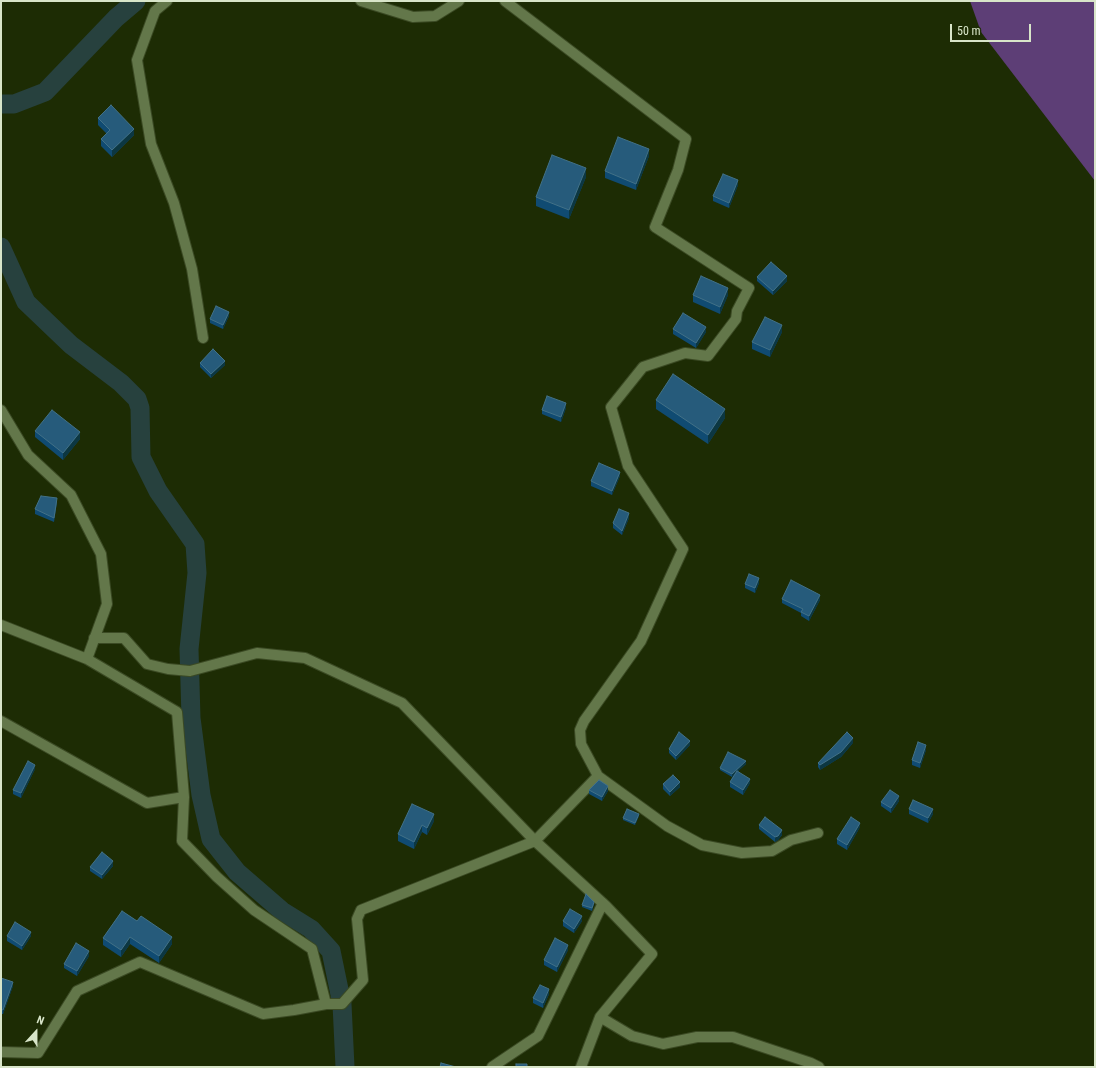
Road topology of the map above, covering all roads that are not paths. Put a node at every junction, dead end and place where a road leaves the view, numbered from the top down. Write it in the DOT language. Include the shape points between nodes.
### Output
graph roads {
  1 [pos="167,1"];
  2 [pos="361,1"];
  3 [pos="459,1"];
  4 [pos="505,1"];
  5 [pos="203,338"];
  6 [pos="1,410"];
  7 [pos="1,625"];
  8 [pos="94,638"];
  9 [pos="87,659"];
  10 [pos="1,720"];
  11 [pos="598,776"];
  12 [pos="184,797"];
  13 [pos="818,833"];
  14 [pos="535,841"];
  15 [pos="602,903"];
  16 [pos="326,1004"];
  17 [pos="600,1017"];
  18 [pos="1,1052"];
  19 [pos="492,1067"];
  20 [pos="581,1067"];
  21 [pos="819,1067"];
  1 -- 5 [label="street" via="155,11 137,60 151,144 174,203 192,269"];
  2 -- 3 [label="street" via="413,17 435,16"];
  4 -- 11 [label="street" via="686,139 678,170 655,227 749,288 736,318 708,356 685,353 643,367 611,407 628,466 683,549 641,641 580,730 580,744"];
  6 -- 8 [label="street" via="28,455 71,495 101,554 107,604"];
  7 -- 9 [label="street"];
  8 -- 9 [label="street"];
  8 -- 14 [label="street" via="124,638 147,664 168,669 190,671 257,653 305,658 402,703"];
  9 -- 12 [label="street" via="177,712"];
  10 -- 12 [label="street" via="147,803"];
  11 -- 13 [label="street" via="667,826 702,845 742,853 772,851 791,840"];
  11 -- 14 [label="street"];
  12 -- 16 [label="street" via="182,841 254,910 312,949"];
  14 -- 15 [label="street"];
  14 -- 16 [label="street" via="361,910 357,919 363,980 342,1004"];
  15 -- 17 [label="street" via="652,954"];
  15 -- 19 [label="street" via="538,1036"];
  16 -- 18 [label="street" via="263,1014 140,962 77,991 38,1053"];
  17 -- 20 [label="street"];
  17 -- 21 [label="street" via="632,1036 663,1044 697,1037 733,1037"];
}
